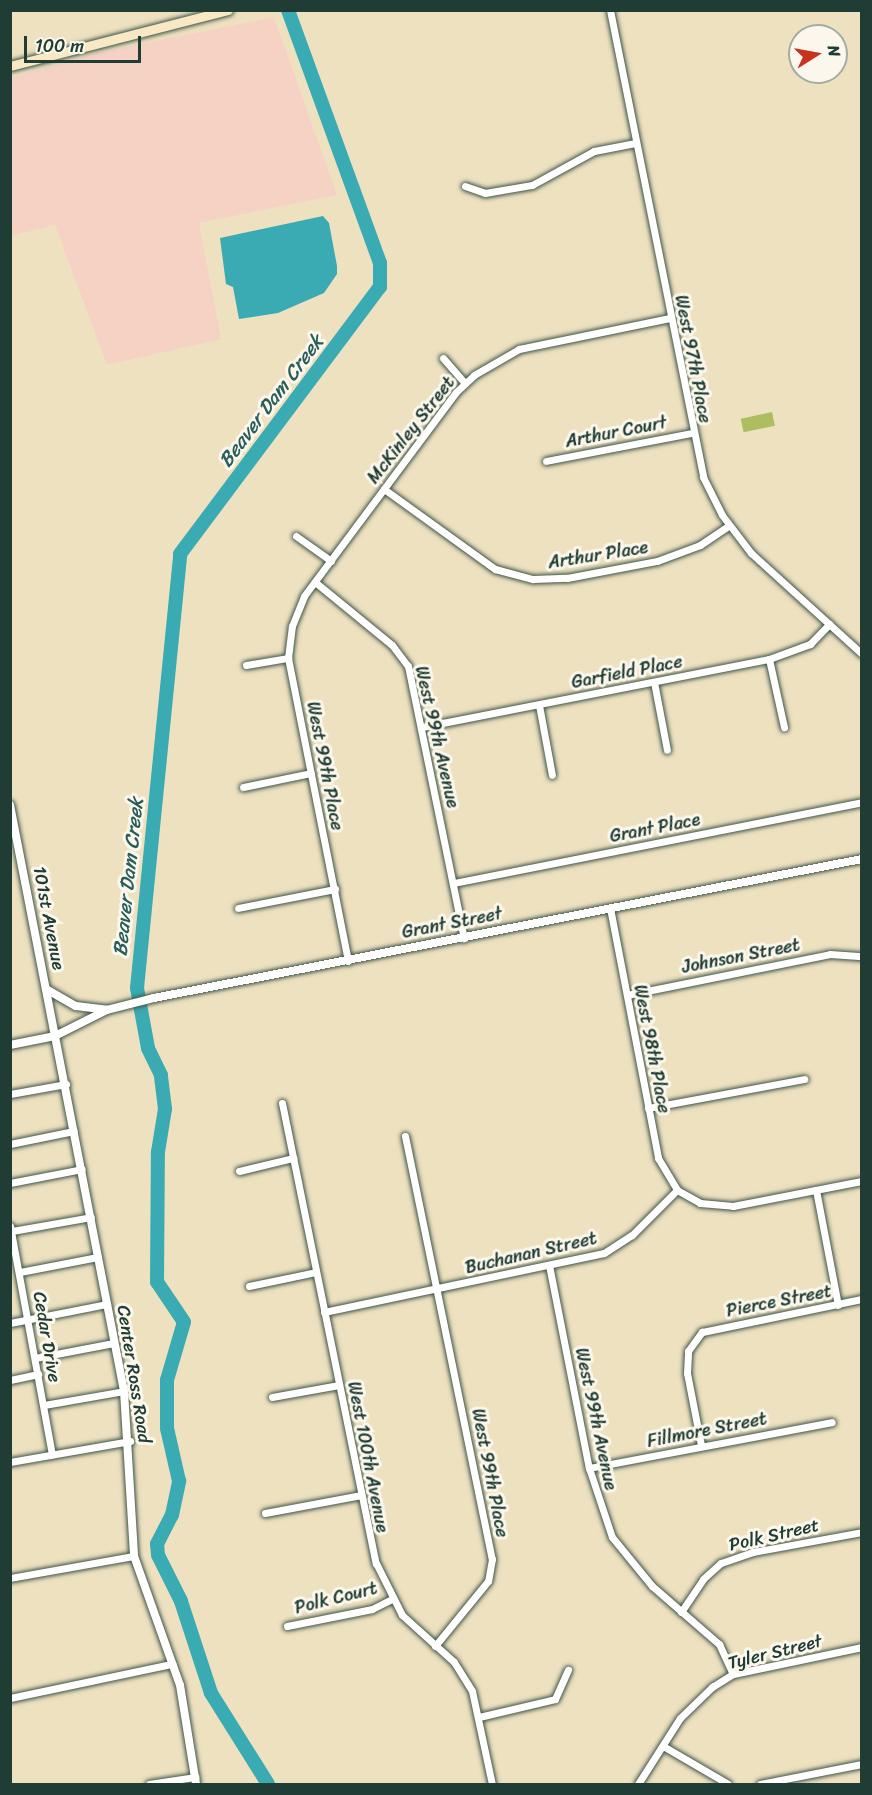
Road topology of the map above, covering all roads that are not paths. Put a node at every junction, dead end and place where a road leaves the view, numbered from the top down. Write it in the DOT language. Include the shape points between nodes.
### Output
graph roads {
  1 [pos="228,10"];
  2 [pos="610,10"];
  3 [pos="10,66"];
  4 [pos="635,143"];
  5 [pos="465,186"];
  6 [pos="670,318"];
  7 [pos="443,358"];
  8 [pos="465,383"];
  9 [pos="691,433"];
  10 [pos="546,461"];
  11 [pos="384,489"];
  12 [pos="729,526"];
  13 [pos="296,536"];
  14 [pos="331,561"];
  15 [pos="315,582"];
  16 [pos="829,624"];
  17 [pos="861,654"];
  18 [pos="288,657"];
  19 [pos="769,659"];
  20 [pos="246,665"];
  21 [pos="654,682"];
  22 [pos="538,705"];
  23 [pos="422,727"];
  24 [pos="784,727"];
  25 [pos="667,750"];
  26 [pos="312,773"];
  27 [pos="552,775"];
  28 [pos="243,787"];
  29 [pos="861,802"];
  30 [pos="10,806"];
  31 [pos="861,859"];
  32 [pos="454,884"];
  33 [pos="334,889"];
  34 [pos="238,908"];
  35 [pos="610,909"];
  36 [pos="464,938"];
  37 [pos="861,956"];
  38 [pos="348,961"];
  39 [pos="46,989"];
  40 [pos="627,995"];
  41 [pos="107,1010"];
  42 [pos="55,1036"];
  43 [pos="10,1045"];
  44 [pos="804,1079"];
  45 [pos="66,1084"];
  46 [pos="10,1094"];
  47 [pos="282,1103"];
  48 [pos="648,1108"];
  49 [pos="74,1131"];
  50 [pos="405,1136"];
  51 [pos="10,1144"];
  52 [pos="293,1158"];
  53 [pos="82,1169"];
  54 [pos="239,1171"];
  55 [pos="861,1181"];
  56 [pos="10,1183"];
  57 [pos="677,1190"];
  58 [pos="816,1190"];
  59 [pos="91,1217"];
  60 [pos="11,1229"];
  61 [pos="98,1257"];
  62 [pos="549,1265"];
  63 [pos="20,1272"];
  64 [pos="316,1272"];
  65 [pos="249,1286"];
  66 [pos="437,1289"];
  67 [pos="861,1299"];
  68 [pos="107,1304"];
  69 [pos="838,1305"];
  70 [pos="324,1312"];
  71 [pos="28,1319"];
  72 [pos="10,1323"];
  73 [pos="114,1342"];
  74 [pos="35,1358"];
  75 [pos="38,1374"];
  76 [pos="10,1380"];
  77 [pos="339,1384"];
  78 [pos="124,1391"];
  79 [pos="272,1397"];
  80 [pos="44,1405"];
  81 [pos="832,1422"];
  82 [pos="130,1441"];
  83 [pos="702,1445"];
  84 [pos="52,1454"];
  85 [pos="10,1462"];
  86 [pos="589,1468"];
  87 [pos="361,1495"];
  88 [pos="265,1514"];
  89 [pos="861,1532"];
  90 [pos="134,1556"];
  91 [pos="10,1578"];
  92 [pos="392,1599"];
  93 [pos="681,1612"];
  94 [pos="287,1626"];
  95 [pos="435,1646"];
  96 [pos="861,1647"];
  97 [pos="172,1664"];
  98 [pos="568,1670"];
  99 [pos="733,1674"];
  100 [pos="10,1698"];
  101 [pos="479,1717"];
  102 [pos="663,1746"];
  103 [pos="861,1764"];
  104 [pos="195,1781"];
  105 [pos="148,1785"];
  106 [pos="492,1785"];
  107 [pos="638,1785"];
  108 [pos="728,1785"];
  109 [pos="760,1785"];
  1 -- 3 [label="main road"];
  2 -- 4 [label="street, West 97th Place"];
  4 -- 5 [label="street" via="594,151 532,185 485,194"];
  4 -- 6 [label="street, West 97th Place"];
  6 -- 8 [label="street, McKinley Street" via="519,350"];
  6 -- 9 [label="street, West 97th Place"];
  7 -- 8 [label="street"];
  8 -- 11 [label="street, McKinley Street"];
  9 -- 10 [label="street, Arthur Court"];
  9 -- 12 [label="street, West 97th Place" via="709,492"];
  11 -- 12 [label="street, Arthur Place" via="495,569 533,579 567,578 657,561 700,545"];
  11 -- 14 [label="street, McKinley Street"];
  12 -- 16 [label="street, West 97th Place" via="751,553"];
  13 -- 14 [label="street"];
  14 -- 15 [label="street, McKinley Street"];
  15 -- 18 [label="street, West 99th Place" via="295,615"];
  15 -- 23 [label="street, West 99th Avenue" via="392,645 408,666"];
  16 -- 17 [label="street, West 97th Place"];
  16 -- 19 [label="street, Garfield Place" via="810,644"];
  18 -- 20 [label="street"];
  18 -- 26 [label="street, West 99th Place"];
  19 -- 21 [label="street, Garfield Place"];
  19 -- 24 [label="street"];
  21 -- 22 [label="street, Garfield Place"];
  21 -- 25 [label="street"];
  22 -- 23 [label="street, Garfield Place"];
  22 -- 27 [label="street"];
  23 -- 32 [label="street, West 99th Avenue"];
  26 -- 28 [label="street"];
  26 -- 33 [label="street, West 99th Place"];
  29 -- 32 [label="street, Grant Place"];
  30 -- 39 [label="street, 101st Avenue"];
  31 -- 35 [label="street, Grant Street"];
  32 -- 36 [label="street, West 99th Avenue"];
  33 -- 34 [label="street"];
  33 -- 38 [label="street, West 99th Place"];
  35 -- 36 [label="street, Grant Street"];
  35 -- 40 [label="street, West 98th Place"];
  36 -- 38 [label="street, Grant Street"];
  37 -- 40 [label="street, Johnson Street" via="830,954"];
  38 -- 41 [label="street, Grant Street"];
  39 -- 41 [label="street" via="76,1006"];
  39 -- 42 [label="street, 101st Avenue"];
  40 -- 48 [label="street, West 98th Place"];
  41 -- 42 [label="street, Grant Street"];
  42 -- 43 [label="street, Grant Street"];
  42 -- 45 [label="street, Center Ross Road"];
  44 -- 48 [label="street"];
  45 -- 46 [label="street"];
  45 -- 49 [label="street, Center Ross Road"];
  47 -- 52 [label="street, West 100th Avenue"];
  48 -- 57 [label="street, West 98th Place" via="658,1158"];
  49 -- 51 [label="street"];
  49 -- 53 [label="street, Center Ross Road"];
  50 -- 66 [label="street, West 99th Place"];
  52 -- 54 [label="street"];
  52 -- 64 [label="street, West 100th Avenue"];
  53 -- 56 [label="street"];
  53 -- 59 [label="street, Center Ross Road"];
  55 -- 58 [label="street"];
  57 -- 58 [label="street" via="699,1203 718,1207"];
  57 -- 62 [label="street, Buchanan Street" via="632,1235 604,1253"];
  58 -- 69 [label="street"];
  59 -- 60 [label="street"];
  59 -- 61 [label="street, Center Ross Road"];
  60 -- 63 [label="street, Cedar Drive"];
  61 -- 63 [label="street"];
  61 -- 68 [label="street, Center Ross Road"];
  62 -- 66 [label="street, Buchanan Street"];
  62 -- 86 [label="street, West 99th Avenue"];
  63 -- 71 [label="street, Cedar Drive"];
  64 -- 65 [label="street"];
  64 -- 70 [label="street, West 100th Avenue"];
  66 -- 70 [label="street, Buchanan Street"];
  66 -- 95 [label="street, West 99th Place" via="492,1559 488,1581"];
  67 -- 69 [label="street, Pierce Street"];
  68 -- 71 [label="street"];
  68 -- 73 [label="street, Center Ross Road"];
  69 -- 83 [label="street, Pierce Street" via="702,1332 688,1351 687,1372"];
  70 -- 77 [label="street, West 100th Avenue"];
  71 -- 72 [label="street"];
  71 -- 74 [label="street, Cedar Drive"];
  73 -- 74 [label="street"];
  73 -- 78 [label="street, Center Ross Road"];
  74 -- 75 [label="street, Cedar Drive"];
  75 -- 76 [label="street"];
  75 -- 80 [label="street, Cedar Drive"];
  77 -- 79 [label="street"];
  77 -- 87 [label="street, West 100th Avenue"];
  78 -- 80 [label="street"];
  78 -- 82 [label="street, Center Ross Road"];
  80 -- 84 [label="street, Cedar Drive"];
  81 -- 83 [label="street, Fillmore Street"];
  82 -- 84 [label="street"];
  82 -- 90 [label="street, Center Ross Road"];
  83 -- 86 [label="street, Fillmore Street"];
  84 -- 85 [label="street"];
  86 -- 93 [label="street, West 99th Avenue" via="612,1537 632,1565"];
  87 -- 88 [label="street"];
  87 -- 92 [label="street, West 100th Avenue" via="376,1563"];
  89 -- 93 [label="street, Polk Street" via="753,1552 721,1563 703,1578"];
  90 -- 91 [label="street"];
  90 -- 97 [label="street, Center Ross Road"];
  92 -- 94 [label="street, Polk Court" via="372,1609"];
  92 -- 95 [label="street, West 100th Avenue" via="402,1615"];
  93 -- 99 [label="street, West 99th Avenue" via="719,1644"];
  95 -- 101 [label="street, West 100th Avenue" via="464,1676"];
  96 -- 99 [label="street, Tyler Street"];
  97 -- 100 [label="street"];
  97 -- 104 [label="street, Center Ross Road" via="180,1685"];
  98 -- 101 [label="street" via="555,1699"];
  99 -- 102 [label="street, Tyler Street" via="687,1711"];
  101 -- 106 [label="street, West 100th Avenue"];
  102 -- 107 [label="street, Tyler Street"];
  102 -- 108 [label="street"];
  103 -- 109 [label="street"];
  104 -- 105 [label="street"];
}
